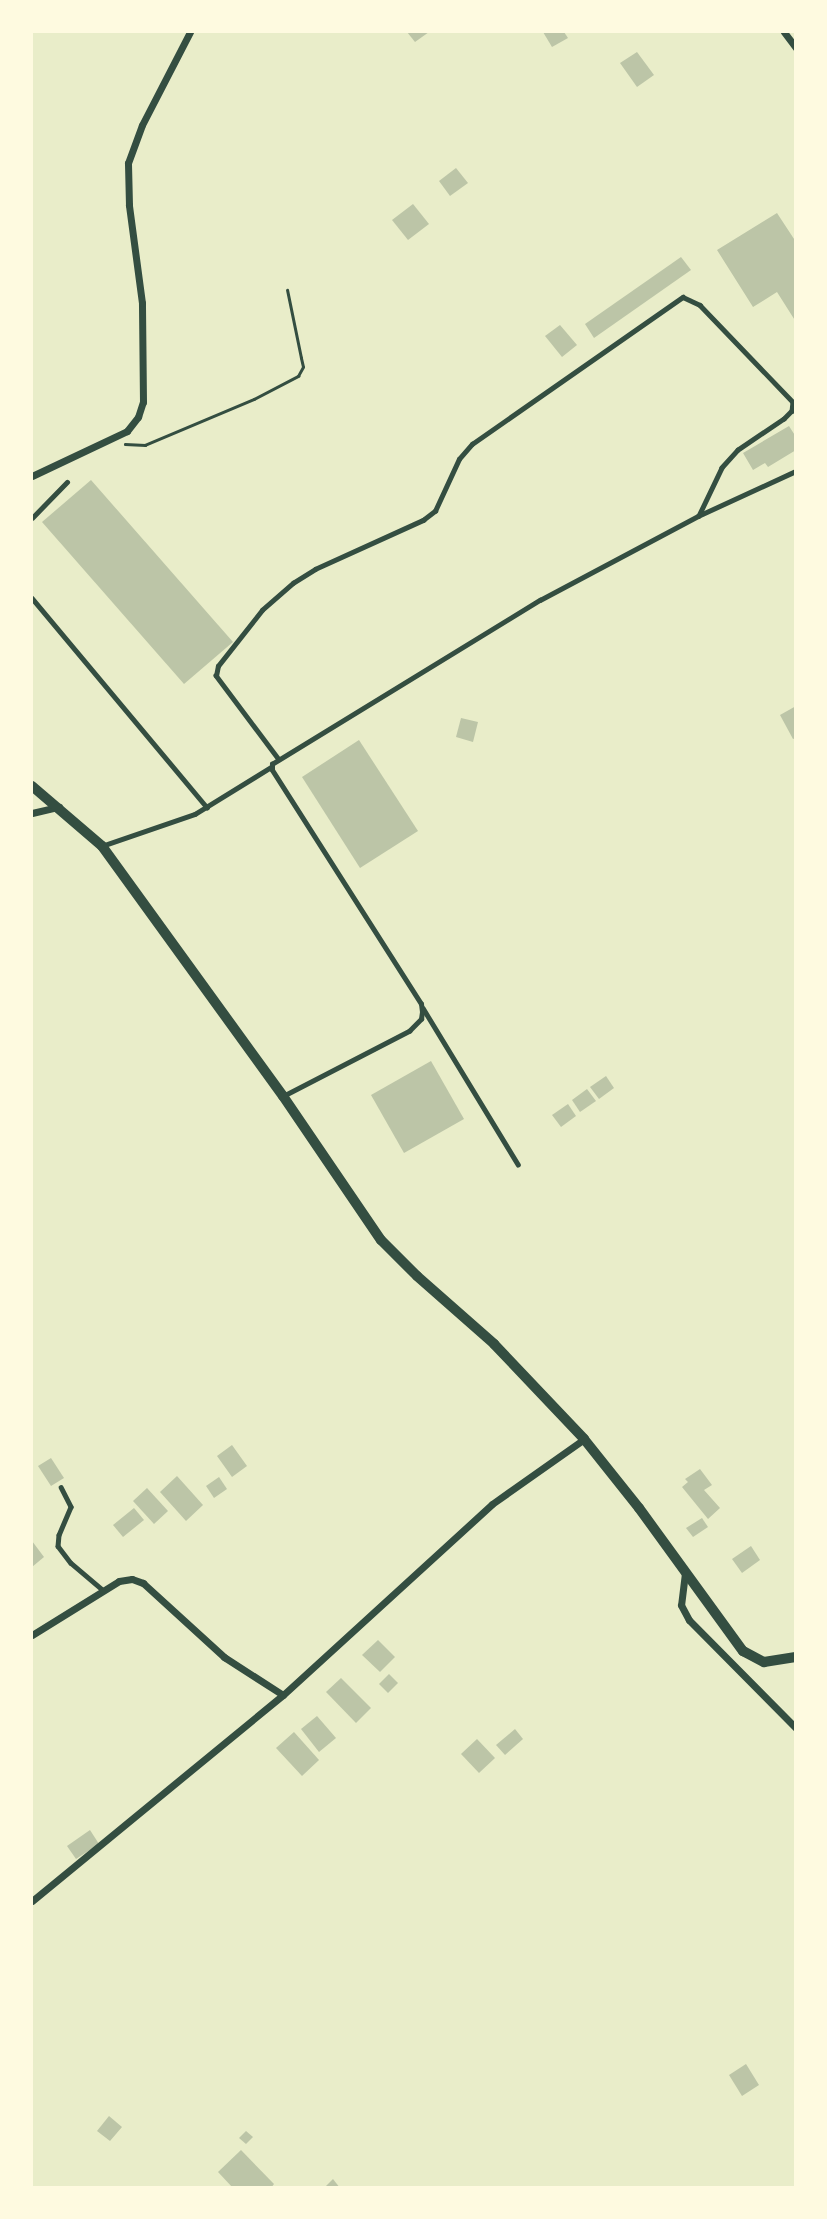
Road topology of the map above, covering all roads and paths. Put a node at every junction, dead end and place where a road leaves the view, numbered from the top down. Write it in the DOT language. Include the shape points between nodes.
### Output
graph roads {
  1 [pos="190,32"];
  2 [pos="784,32"];
  3 [pos="796,48"];
  4 [pos="287,290"];
  5 [pos="105,441"];
  6 [pos="796,471"];
  7 [pos="32,476"];
  8 [pos="67,482"];
  9 [pos="698,516"];
  10 [pos="32,519"];
  11 [pos="32,598"];
  12 [pos="278,759"];
  13 [pos="271,767"];
  14 [pos="32,786"];
  15 [pos="60,807"];
  16 [pos="207,807"];
  17 [pos="32,813"];
  18 [pos="102,846"];
  19 [pos="421,1004"];
  20 [pos="283,1096"];
  21 [pos="518,1164"];
  22 [pos="584,1440"];
  23 [pos="61,1487"];
  24 [pos="685,1573"];
  25 [pos="104,1591"];
  26 [pos="32,1635"];
  27 [pos="796,1657"];
  28 [pos="283,1695"];
  29 [pos="796,1728"];
  30 [pos="32,1901"];
  1 -- 5 [label="street" via="142,125 128,163 142,303 143,402 134,424"];
  2 -- 3 [label="street"];
  4 -- 5 [label="path" via="302,358 298,376 145,445"];
  5 -- 7 [label="street"];
  6 -- 9 [label="lane"];
  8 -- 10 [label="lane"];
  9 -- 12 [label="lane" via="540,600"];
  9 -- 12 [label="lane" via="722,468 738,450 785,419 793,402 700,305 684,297 472,444 459,459 435,511 424,520 315,569 262,610 218,666 216,676"];
  11 -- 16 [label="lane"];
  12 -- 13 [label="lane"];
  13 -- 16 [label="lane"];
  13 -- 19 [label="lane"];
  14 -- 15 [label="street"];
  15 -- 17 [label="street"];
  15 -- 18 [label="street"];
  16 -- 18 [label="lane" via="150,832"];
  18 -- 20 [label="street"];
  19 -- 20 [label="lane" via="421,1019 409,1031"];
  19 -- 21 [label="lane"];
  20 -- 22 [label="street" via="381,1240 494,1344"];
  22 -- 24 [label="street"];
  22 -- 28 [label="street" via="492,1504"];
  23 -- 25 [label="lane" via="71,1507 58,1546"];
  24 -- 27 [label="street" via="743,1651 764,1662"];
  24 -- 29 [label="street" via="681,1605 689,1620"];
  25 -- 26 [label="street"];
  25 -- 28 [label="street" via="119,1581 143,1583 224,1657"];
  28 -- 30 [label="street"];
}
